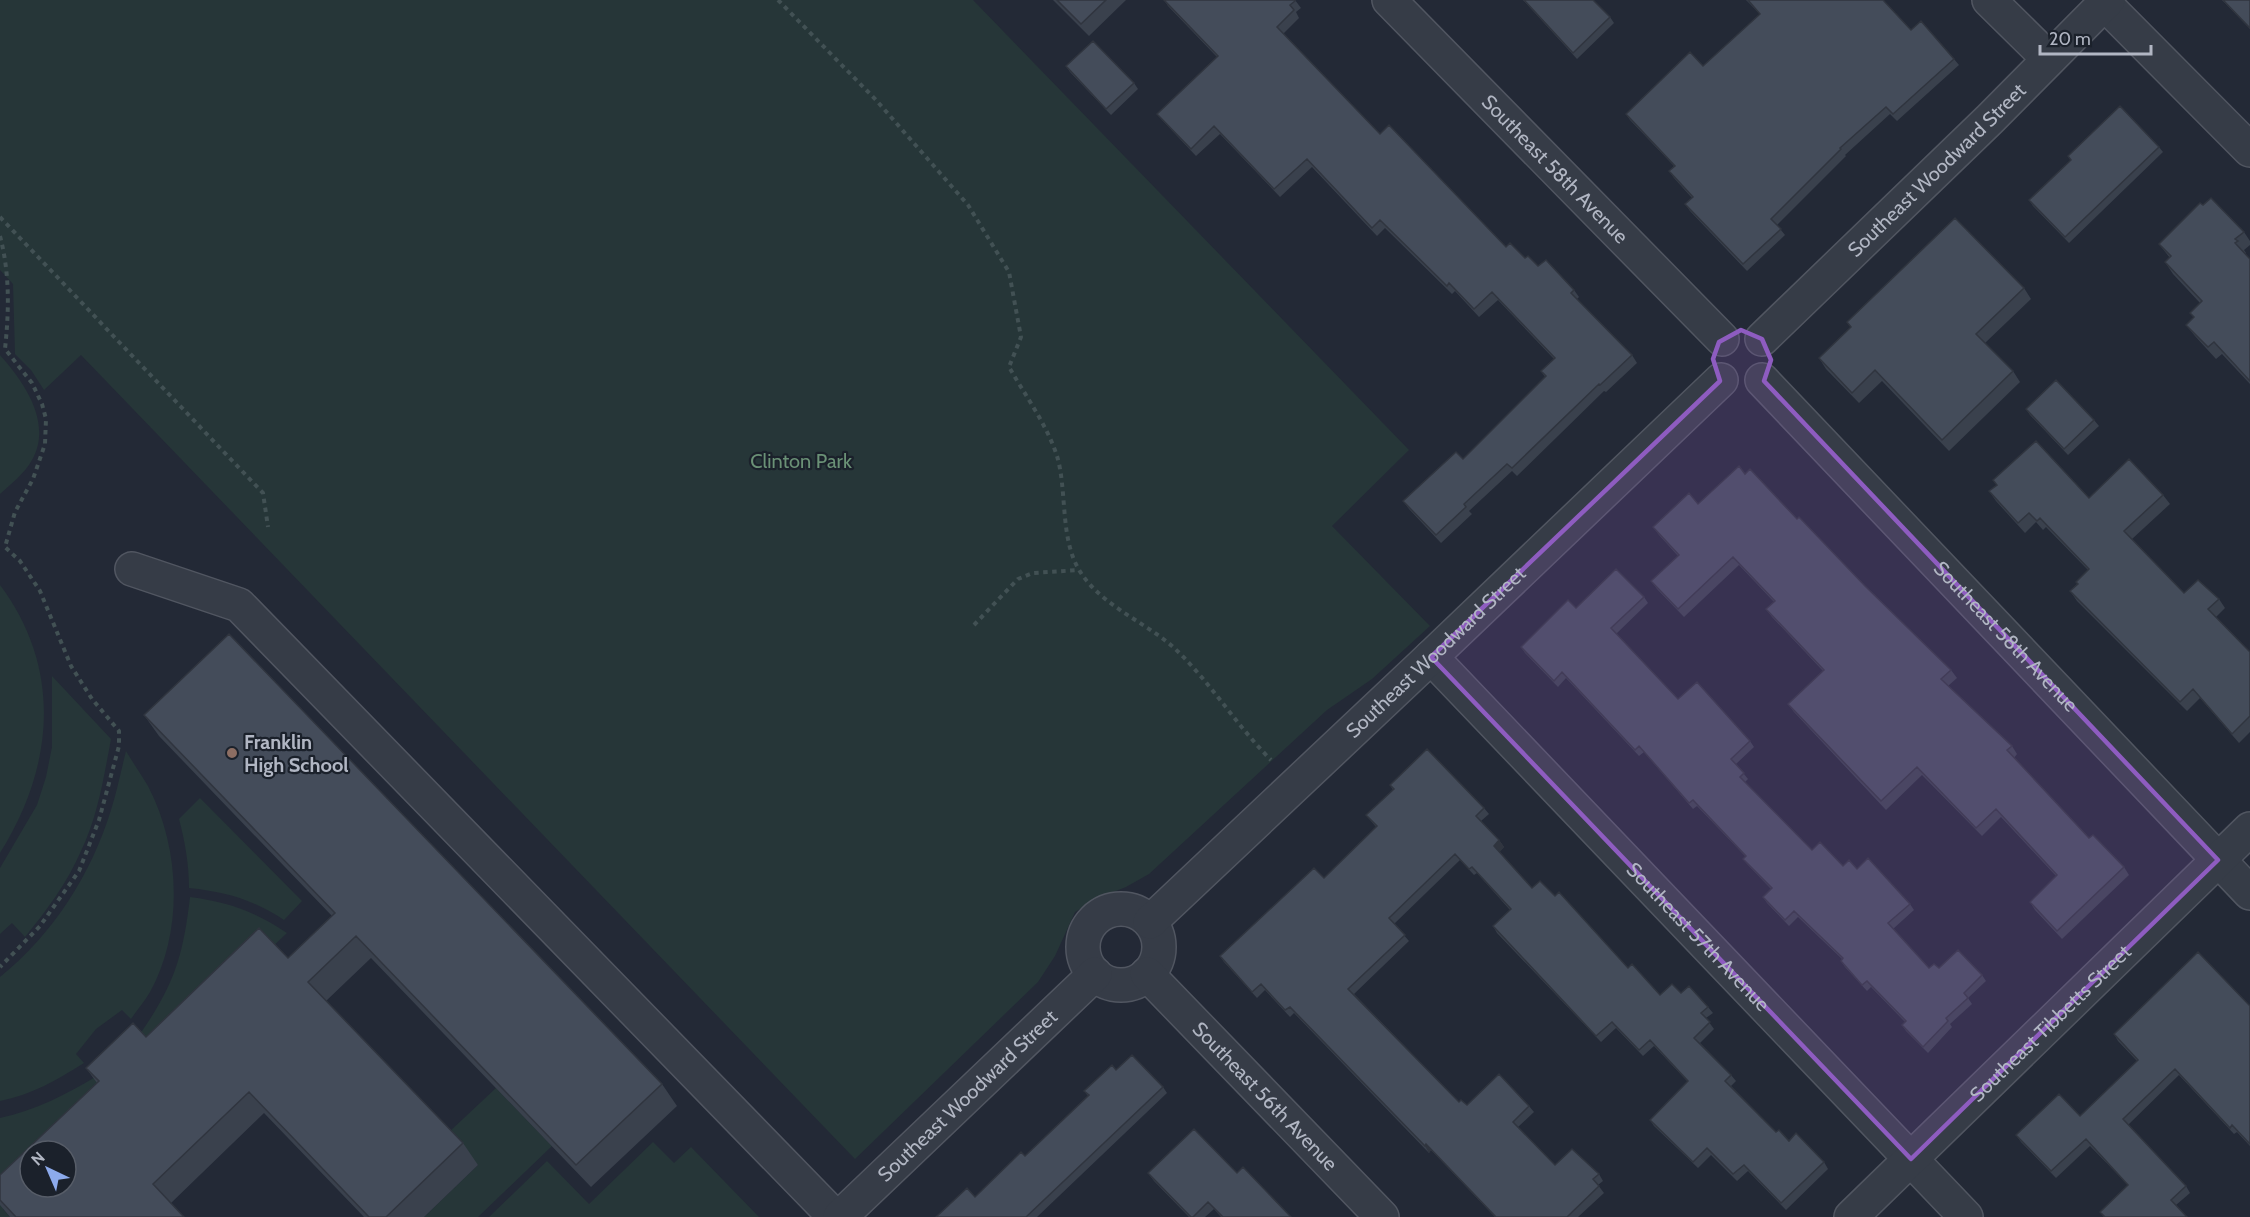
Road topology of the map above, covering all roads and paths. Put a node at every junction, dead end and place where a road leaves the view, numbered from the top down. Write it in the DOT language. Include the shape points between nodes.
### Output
graph roads {
  1 [pos="778,0"];
  2 [pos="1389,0"];
  3 [pos="1989,0"];
  4 [pos="2106,2"];
  5 [pos="2049,59"];
  6 [pos="2250,150"];
  7 [pos="0,217"];
  8 [pos="0,237"];
  9 [pos="1722,339"];
  10 [pos="1762,339"];
  11 [pos="1721,380"];
  12 [pos="1762,380"];
  13 [pos="268,527"];
  14 [pos="132,569"];
  15 [pos="1079,570"];
  16 [pos="974,625"];
  17 [pos="1431,657"];
  18 [pos="1296,784"];
  19 [pos="2250,829"];
  20 [pos="2218,860"];
  21 [pos="2250,893"];
  22 [pos="1150,922"];
  23 [pos="0,967"];
  24 [pos="1095,974"];
  25 [pos="1147,974"];
  26 [pos="1911,1159"];
  27 [pos="835,1217"];
  28 [pos="840,1217"];
  29 [pos="1382,1217"];
  30 [pos="1851,1217"];
  31 [pos="1966,1217"];
  1 -- 15 [label="path" via="876,100 968,205 1009,272 1021,337 1009,368 1057,457 1063,509"];
  2 -- 9 [label="street, Southeast 58th Avenue"];
  3 -- 5 [label="street"];
  4 -- 5 [label="street, Southeast Woodward Street"];
  4 -- 6 [label="street"];
  5 -- 10 [label="street, Southeast Woodward Street"];
  7 -- 13 [label="path" via="263,493"];
  8 -- 23 [label="path" via="8,286 5,349 32,383 46,419 45,444 33,479 15,512 5,547 20,561 40,591 71,666 119,731 119,746 99,820 79,871 40,926"];
  9 -- 10 [label="street" via="1741,330"];
  9 -- 11 [label="street" via="1713,359"];
  10 -- 12 [label="street" via="1770,350 1771,360"];
  11 -- 12 [label="street" via="1739,389 1750,388"];
  11 -- 17 [label="street, Southeast Woodward Street"];
  12 -- 20 [label="street, Southeast 58th Avenue"];
  14 -- 27 [label="street" via="239,605"];
  15 -- 16 [label="path" via="1033,573 1018,579"];
  15 -- 18 [label="path" via="1098,592 1173,648"];
  17 -- 18 [label="street, Southeast Woodward Street"];
  17 -- 26 [label="street, Southeast 57th Avenue"];
  18 -- 22 [label="street, Southeast Woodward Street"];
  19 -- 20 [label="street, Southeast Tibbetts Street"];
  20 -- 21 [label="street, Southeast 58th Avenue"];
  20 -- 26 [label="street, Southeast Tibbetts Street"];
  22 -- 24 [label="street" via="1125,909 1099,916 1089,927 1083,949"];
  22 -- 25 [label="street" via="1159,944 1157,958"];
  24 -- 25 [label="street" via="1107,982 1121,984 1135,982"];
  24 -- 28 [label="street, Southeast Woodward Street"];
  25 -- 29 [label="street, Southeast 56th Avenue"];
  26 -- 30 [label="street, Southeast Tibbetts Street"];
  26 -- 31 [label="street, Southeast 57th Avenue"];
}
